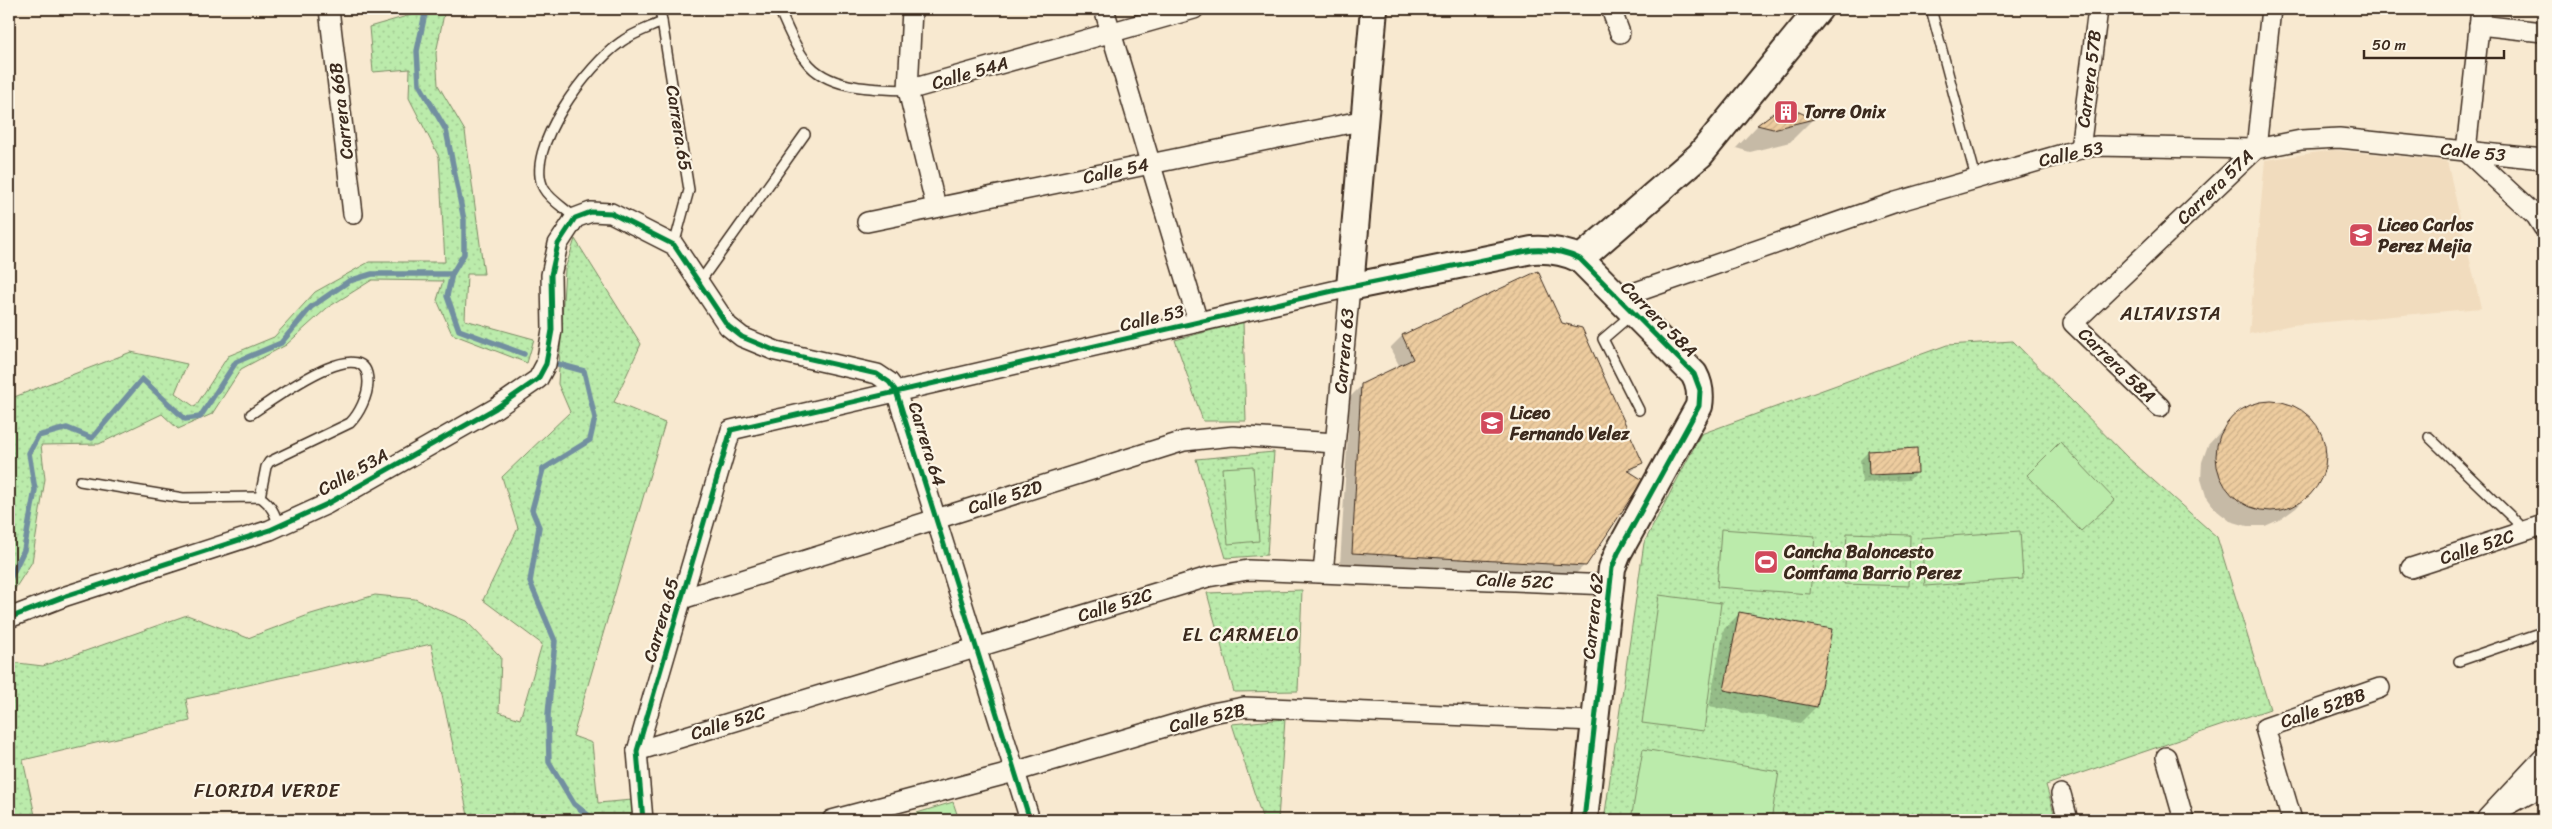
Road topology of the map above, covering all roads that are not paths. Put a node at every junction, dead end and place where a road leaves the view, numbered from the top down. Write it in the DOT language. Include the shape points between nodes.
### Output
graph roads {
  1 [pos="329,9"];
  2 [pos="660,9"];
  3 [pos="779,9"];
  4 [pos="912,9"];
  5 [pos="1104,9"];
  6 [pos="1194,9"];
  7 [pos="1374,9"];
  8 [pos="1611,9"];
  9 [pos="1931,9"];
  10 [pos="2098,9"];
  11 [pos="2271,9"];
  12 [pos="1815,11"];
  13 [pos="2480,17"];
  14 [pos="662,22"];
  15 [pos="1111,32"];
  16 [pos="2543,32"];
  17 [pos="1620,33"];
  18 [pos="908,90"];
  19 [pos="1365,120"];
  20 [pos="805,134"];
  21 [pos="2080,149"];
  22 [pos="2256,149"];
  23 [pos="2466,151"];
  24 [pos="2543,159"];
  25 [pos="1150,164"];
  26 [pos="1976,178"];
  27 [pos="936,208"];
  28 [pos="353,214"];
  29 [pos="575,218"];
  30 [pos="867,222"];
  31 [pos="2543,227"];
  32 [pos="674,245"];
  33 [pos="1580,259"];
  34 [pos="699,284"];
  35 [pos="1350,287"];
  36 [pos="1626,306"];
  37 [pos="1198,322"];
  38 [pos="2073,323"];
  39 [pos="896,391"];
  40 [pos="1699,406"];
  41 [pos="2160,408"];
  42 [pos="1639,410"];
  43 [pos="251,414"];
  44 [pos="731,430"];
  45 [pos="2429,437"];
  46 [pos="1335,443"];
  47 [pos="80,481"];
  48 [pos="260,497"];
  49 [pos="936,519"];
  50 [pos="279,526"];
  51 [pos="2535,528"];
  52 [pos="2411,568"];
  53 [pos="1323,573"];
  54 [pos="1610,585"];
  55 [pos="682,599"];
  56 [pos="9,618"];
  57 [pos="2543,632"];
  58 [pos="976,648"];
  59 [pos="2459,661"];
  60 [pos="2380,688"];
  61 [pos="1595,721"];
  62 [pos="637,751"];
  63 [pos="2166,757"];
  64 [pos="2543,758"];
  65 [pos="1014,772"];
  66 [pos="2543,786"];
  67 [pos="2061,794"];
  68 [pos="2486,819"];
  69 [pos="642,820"];
  70 [pos="832,820"];
  71 [pos="1030,820"];
  72 [pos="1584,820"];
  73 [pos="2068,820"];
  74 [pos="2184,820"];
  75 [pos="2292,820"];
  1 -- 28 [label="street, Carrera 66B"];
  2 -- 14 [label="lane, Carrera 65"];
  3 -- 18 [label="lane, Calle 54A" via="806,62 823,76 865,88"];
  4 -- 18 [label="street"];
  5 -- 15 [label="street"];
  6 -- 15 [label="street, Calle 54A"];
  7 -- 19 [label="street, Carrera 63"];
  8 -- 17 [label="street"];
  9 -- 26 [label="lane"];
  10 -- 21 [label="street, Carrera 57B"];
  11 -- 22 [label="street, Carrera 57A"];
  12 -- 33 [label="street" via="1700,155"];
  13 -- 16 [label="street"];
  13 -- 23 [label="street"];
  14 -- 29 [label="lane" via="621,42 583,76 566,101 541,155 540,178 544,190"];
  14 -- 32 [label="lane, Carrera 65" via="689,190"];
  15 -- 18 [label="street, Calle 54A"];
  15 -- 25 [label="street"];
  18 -- 27 [label="street"];
  19 -- 25 [label="street, Calle 54"];
  19 -- 35 [label="street, Carrera 63"];
  20 -- 34 [label="lane"];
  21 -- 22 [label="street, Calle 53" via="2109,146"];
  21 -- 26 [label="street, Calle 53"];
  22 -- 23 [label="street, Calle 53" via="2301,140 2340,138"];
  22 -- 38 [label="street, Carrera 57A"];
  23 -- 24 [label="street, Calle 53"];
  23 -- 31 [label="street" via="2536,216"];
  25 -- 27 [label="street, Calle 54"];
  25 -- 37 [label="street"];
  26 -- 36 [label="street, Calle 53" via="1896,202"];
  27 -- 30 [label="street, Calle 54"];
  29 -- 32 [label="street" via="591,212 611,213"];
  29 -- 50 [label="street, Calle 53A" via="558,244 551,275 552,330 546,364 538,379 496,408 327,504"];
  32 -- 34 [label="street, Carrera 64"];
  33 -- 35 [label="street, Calle 53" via="1567,252 1532,250"];
  33 -- 36 [label="street, Carrera 58A"];
  34 -- 39 [label="street, Carrera 64" via="728,326 758,345 877,374"];
  35 -- 37 [label="street, Calle 53"];
  35 -- 46 [label="street, Carrera 63"];
  36 -- 40 [label="street, Carrera 58A" via="1694,374 1700,390"];
  36 -- 42 [label="lane" via="1603,339"];
  37 -- 39 [label="street, Calle 53"];
  38 -- 41 [label="street, Carrera 58A"];
  39 -- 44 [label="street, Calle 53"];
  39 -- 49 [label="street, Carrera 64"];
  40 -- 54 [label="street, Carrera 62" via="1618,553"];
  43 -- 48 [label="lane" via="340,362 353,361 365,368 368,389 356,417 350,423 269,462"];
  44 -- 55 [label="street, Carrera 65"];
  45 -- 51 [label="lane"];
  46 -- 49 [label="street, Calle 52D" via="1233,436 1184,441"];
  46 -- 53 [label="street, Carrera 63"];
  47 -- 48 [label="lane" via="183,498"];
  48 -- 50 [label="lane" via="267,502"];
  49 -- 55 [label="street, Calle 52D"];
  49 -- 58 [label="street, Carrera 64"];
  50 -- 56 [label="street, Calle 53A"];
  51 -- 52 [label="street, Calle 52C"];
  53 -- 54 [label="street, Calle 52C"];
  53 -- 58 [label="street, Calle 52C" via="1248,570 1223,574"];
  54 -- 61 [label="street, Carrera 62"];
  55 -- 62 [label="street, Carrera 65"];
  57 -- 59 [label="lane"];
  58 -- 62 [label="street, Calle 52C"];
  58 -- 65 [label="street, Carrera 64"];
  60 -- 75 [label="street, Calle 52BB" via="2265,728"];
  61 -- 65 [label="street, Calle 52B" via="1244,707 1212,713"];
  61 -- 72 [label="street, Carrera 62"];
  62 -- 69 [label="street, Carrera 65"];
  63 -- 74 [label="street"];
  64 -- 68 [label="street"];
  65 -- 70 [label="street, Calle 52B"];
  65 -- 71 [label="street, Carrera 64"];
  66 -- 68 [label="street"];
  67 -- 73 [label="street"];
}
